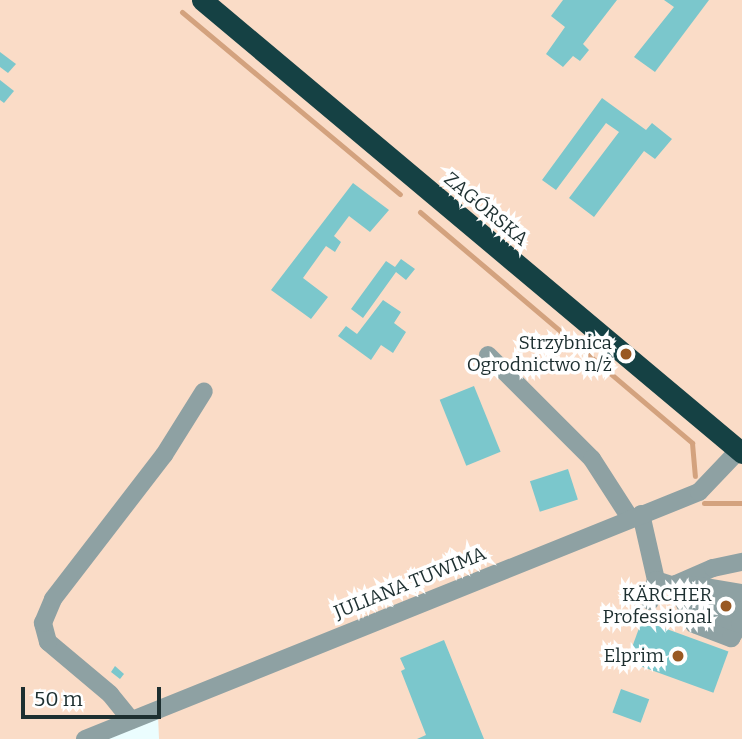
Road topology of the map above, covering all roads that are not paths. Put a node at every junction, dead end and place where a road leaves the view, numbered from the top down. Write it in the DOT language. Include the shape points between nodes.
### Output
graph roads {
  1 [pos="202,0"];
  2 [pos="488,355"];
  3 [pos="204,391"];
  4 [pos="741,451"];
  5 [pos="636,516"];
  6 [pos="742,562"];
  7 [pos="656,580"];
  8 [pos="676,584"];
  9 [pos="742,593"];
  10 [pos="650,601"];
  11 [pos="741,617"];
  12 [pos="131,720"];
  13 [pos="86,739"];
  1 -- 4 [label="highway, ZAGÓRSKA"];
  2 -- 5 [label="street" via="592,459"];
  3 -- 12 [label="street" via="157,464 54,599 43,623 48,642 104,688"];
  4 -- 5 [label="street, JULIANA TUWIMA" via="699,492"];
  5 -- 7 [label="street"];
  5 -- 12 [label="street, JULIANA TUWIMA"];
  6 -- 8 [label="street" via="721,565"];
  7 -- 8 [label="street"];
  7 -- 10 [label="street"];
  8 -- 9 [label="street" via="721,586"];
  8 -- 11 [label="street"];
  8 -- 11 [label="street" via="694,624 731,638"];
  12 -- 13 [label="street, JULIANA TUWIMA"];
}
